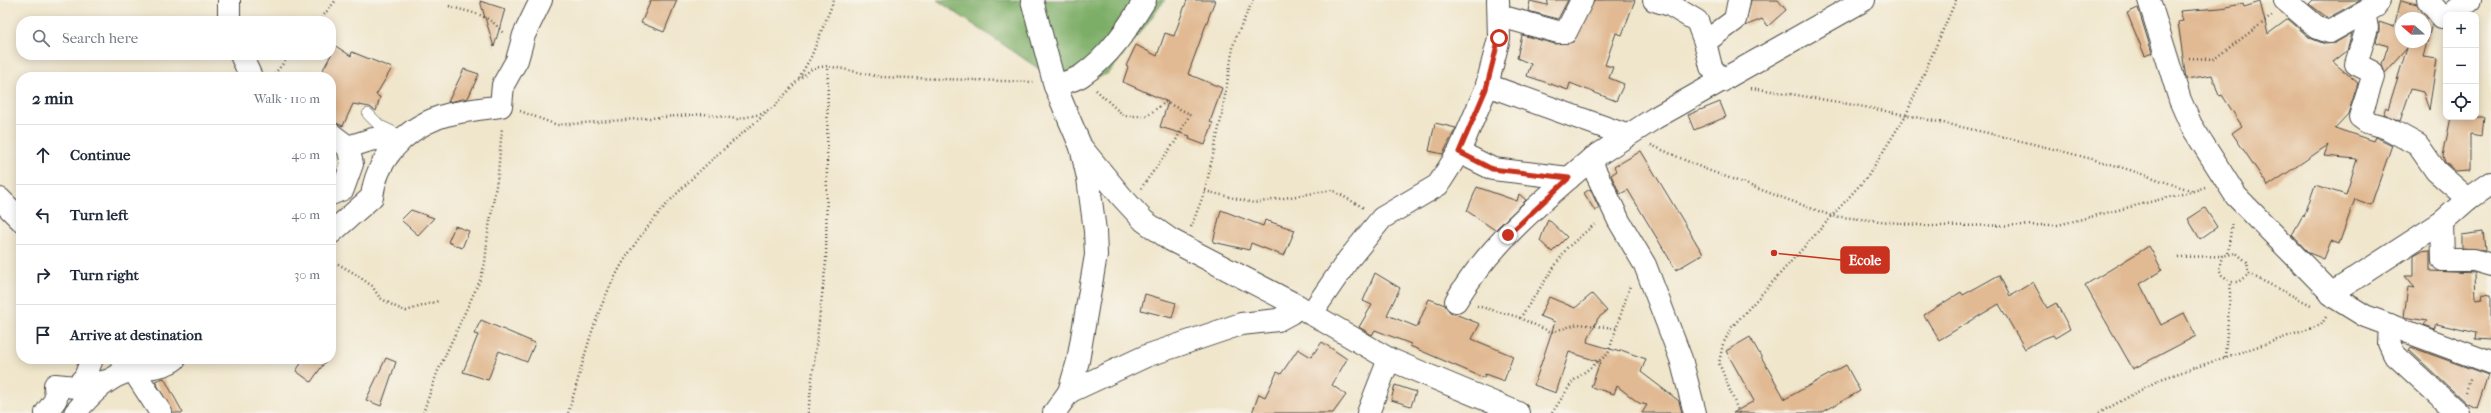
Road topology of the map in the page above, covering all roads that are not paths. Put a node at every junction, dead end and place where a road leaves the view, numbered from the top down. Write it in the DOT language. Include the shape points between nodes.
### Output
graph roads {
  1 [pos="228,0"];
  2 [pos="541,0"];
  3 [pos="1032,0"];
  4 [pos="1145,0"];
  5 [pos="1582,0"];
  6 [pos="1654,0"];
  7 [pos="1739,0"];
  8 [pos="1864,0"];
  9 [pos="2149,0"];
  10 [pos="2428,0"];
  11 [pos="2470,0"];
  12 [pos="2287,2"];
  13 [pos="2371,6"];
  14 [pos="1499,8"];
  15 [pos="2454,12"];
  16 [pos="229,16"];
  17 [pos="2443,17"];
  18 [pos="1706,42"];
  19 [pos="243,60"];
  20 [pos="249,72"];
  21 [pos="1722,81"];
  22 [pos="1487,85"];
  23 [pos="1055,86"];
  24 [pos="368,114"];
  25 [pos="1626,135"];
  26 [pos="406,137"];
  27 [pos="340,140"];
  28 [pos="1080,147"];
  29 [pos="1459,152"];
  30 [pos="1590,160"];
  31 [pos="1569,178"];
  32 [pos="2491,183"];
  33 [pos="336,192"];
  34 [pos="2468,199"];
  35 [pos="2442,222"];
  36 [pos="336,229"];
  37 [pos="2491,265"];
  38 [pos="1456,301"];
  39 [pos="2331,302"];
  40 [pos="1305,310"];
  41 [pos="2390,325"];
  42 [pos="1389,359"];
  43 [pos="2484,360"];
  44 [pos="90,364"];
  45 [pos="126,364"];
  46 [pos="162,364"];
  47 [pos="109,381"];
  48 [pos="76,387"];
  49 [pos="1069,392"];
  50 [pos="2461,406"];
  51 [pos="46,413"];
  52 [pos="75,413"];
  53 [pos="161,413"];
  54 [pos="1054,413"];
  55 [pos="1368,413"];
  56 [pos="1518,413"];
  57 [pos="1695,413"];
  1 -- 16 [label="street"];
  2 -- 26 [label="street" via="524,35 519,55 503,85 501,106 438,117"];
  3 -- 23 [label="street"];
  4 -- 23 [label="street" via="1123,35 1081,76"];
  5 -- 14 [label="street" via="1566,32 1558,32"];
  6 -- 18 [label="street" via="1670,5 1697,21"];
  7 -- 18 [label="street" via="1735,20"];
  8 -- 21 [label="street"];
  9 -- 39 [label="street" via="2180,100 2223,179"];
  10 -- 17 [label="street"];
  11 -- 15 [label="street"];
  12 -- 13 [label="street" via="2318,28 2330,32"];
  13 -- 34 [label="street" via="2356,64 2372,72 2373,76 2360,117 2418,145 2436,171"];
  14 -- 22 [label="street" via="1499,38"];
  18 -- 21 [label="street" via="1711,67"];
  19 -- 20 [label="street"];
  21 -- 25 [label="street"];
  22 -- 25 [label="street"];
  22 -- 29 [label="street"];
  23 -- 28 [label="street"];
  24 -- 26 [label="lane" via="380,126"];
  25 -- 30 [label="street"];
  26 -- 27 [label="street"];
  26 -- 36 [label="street" via="380,165 372,197"];
  27 -- 33 [label="street" via="352,164 343,189"];
  28 -- 40 [label="street" via="1144,221 1183,246"];
  28 -- 49 [label="street" via="1088,178 1096,255 1078,361"];
  29 -- 31 [label="street" via="1492,169"];
  29 -- 40 [label="street" via="1438,185 1382,218"];
  30 -- 31 [label="street"];
  30 -- 57 [label="street" via="1645,265 1681,359"];
  31 -- 38 [label="street" via="1525,217 1486,258"];
  32 -- 34 [label="street"];
  34 -- 35 [label="street"];
  35 -- 37 [label="street" via="2443,260 2474,260"];
  35 -- 39 [label="street"];
  39 -- 41 [label="street"];
  40 -- 42 [label="street"];
  40 -- 49 [label="street" via="1278,320 1241,324 1153,353"];
  41 -- 43 [label="street"];
  41 -- 50 [label="street" via="2389,343 2394,354"];
  42 -- 55 [label="street"];
  42 -- 56 [label="street"];
  44 -- 48 [label="street" via="85,377"];
  45 -- 46 [label="street" via="154,367"];
  45 -- 47 [label="street"];
  45 -- 53 [label="street"];
  47 -- 48 [label="street"];
  47 -- 52 [label="street" via="86,399"];
  48 -- 51 [label="street" via="55,385 56,399"];
  49 -- 54 [label="street"];
}
